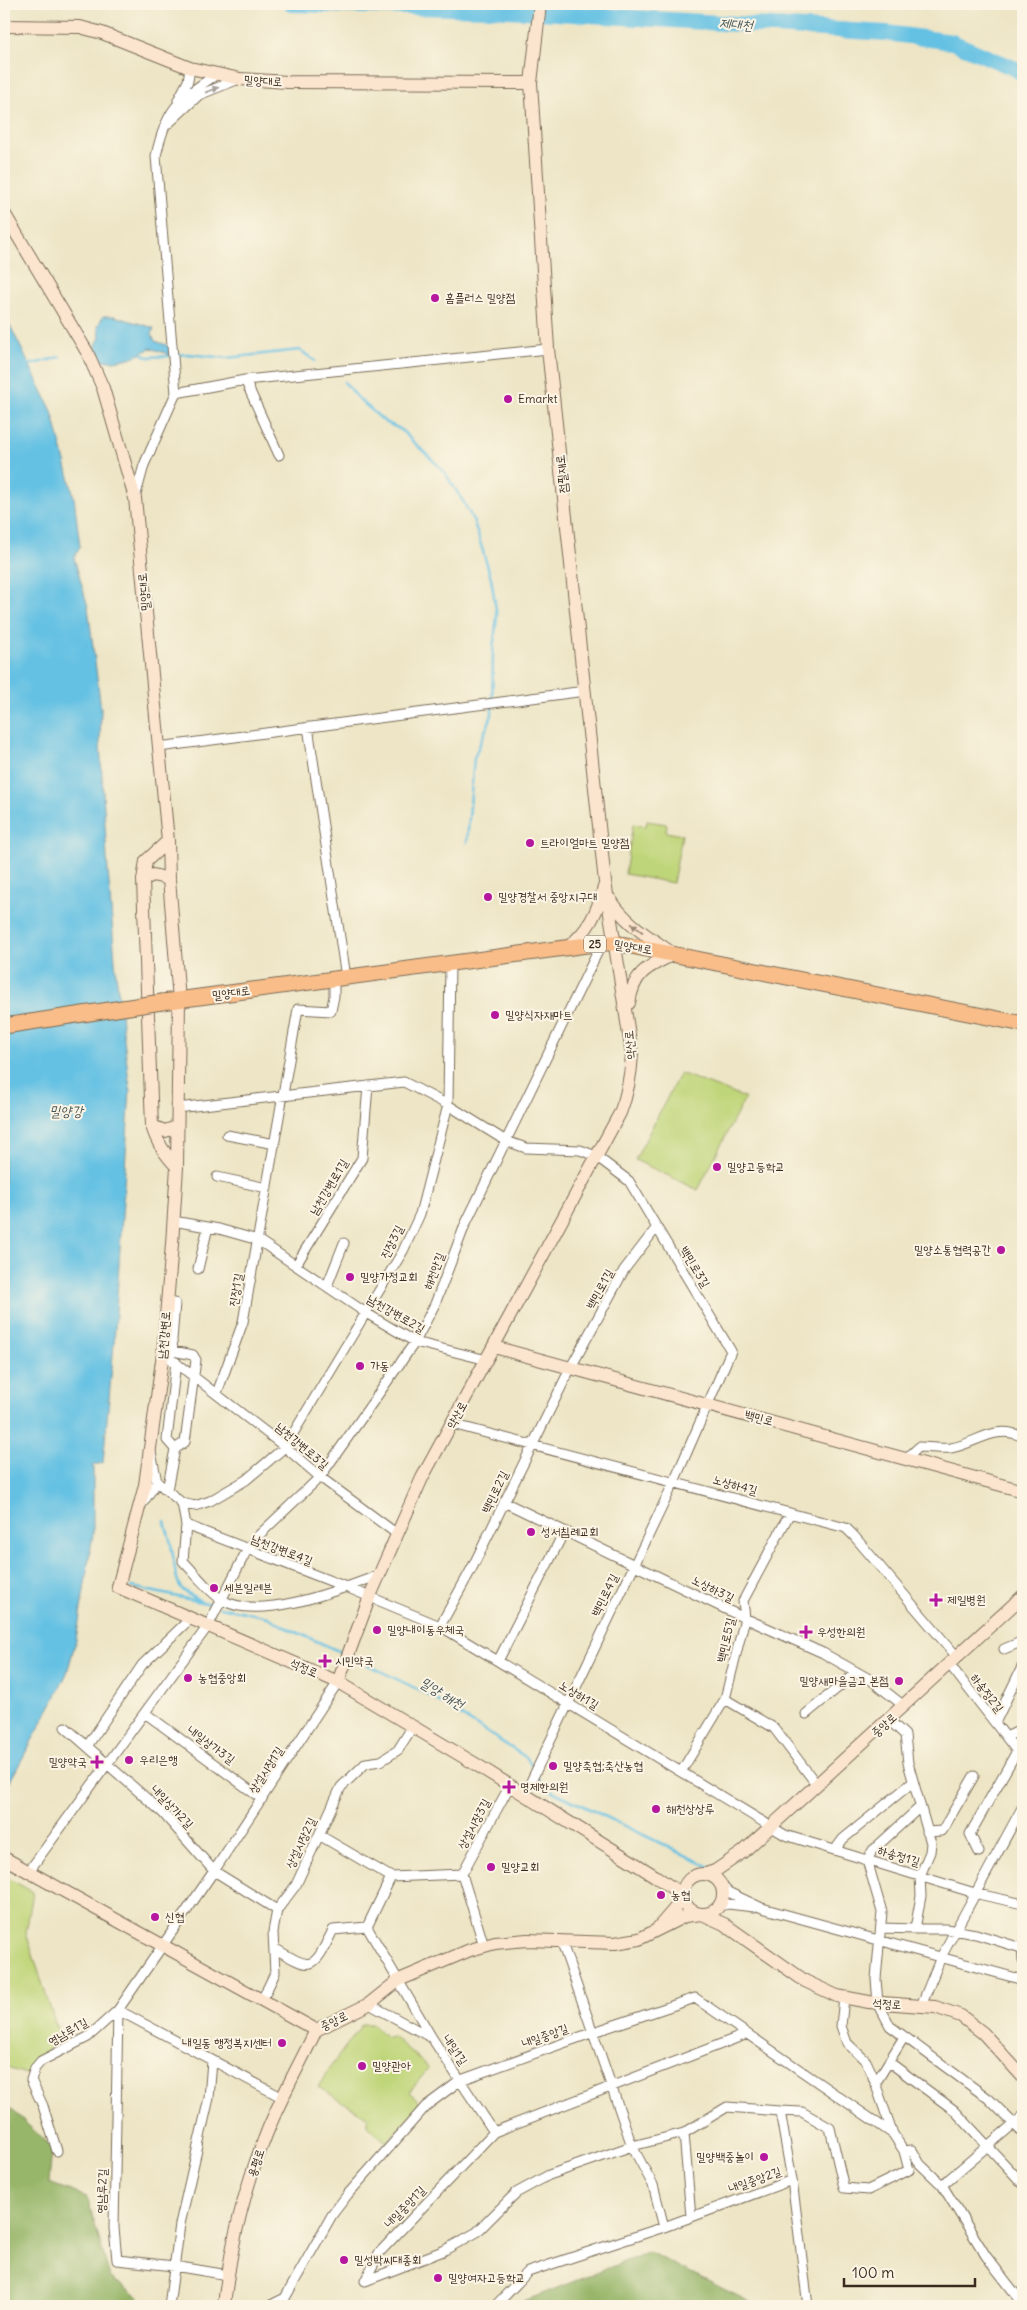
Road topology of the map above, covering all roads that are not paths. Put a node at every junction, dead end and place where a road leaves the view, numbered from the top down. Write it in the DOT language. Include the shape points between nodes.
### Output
graph roads {
  1 [pos="540,4"];
  2 [pos="4,26"];
  3 [pos="190,68"];
  4 [pos="216,75"];
  5 [pos="240,79"];
  6 [pos="531,82"];
  7 [pos="174,106"];
  8 [pos="162,130"];
  9 [pos="4,213"];
  10 [pos="548,349"];
  11 [pos="245,380"];
  12 [pos="176,393"];
  13 [pos="279,455"];
  14 [pos="135,498"];
  15 [pos="584,691"];
  16 [pos="308,727"];
  17 [pos="159,747"];
  18 [pos="168,841"];
  19 [pos="169,879"];
  20 [pos="143,880"];
  21 [pos="606,888"];
  22 [pos="609,943"];
  23 [pos="568,947"];
  24 [pos="674,954"];
  25 [pos="450,962"];
  26 [pos="340,977"];
  27 [pos="179,1000"];
  28 [pos="626,1015"];
  29 [pos="1023,1024"];
  30 [pos="4,1026"];
  31 [pos="368,1086"];
  32 [pos="284,1095"];
  33 [pos="448,1105"];
  34 [pos="176,1108"];
  35 [pos="152,1126"];
  36 [pos="177,1127"];
  37 [pos="226,1135"];
  38 [pos="506,1141"];
  39 [pos="275,1144"];
  40 [pos="596,1156"];
  41 [pos="177,1166"];
  42 [pos="217,1177"];
  43 [pos="267,1188"];
  44 [pos="173,1221"];
  45 [pos="208,1227"];
  46 [pos="657,1227"];
  47 [pos="258,1240"];
  48 [pos="344,1243"];
  49 [pos="296,1265"];
  50 [pos="198,1269"];
  51 [pos="327,1286"];
  52 [pos="175,1303"];
  53 [pos="366,1313"];
  54 [pos="414,1342"];
  55 [pos="494,1347"];
  56 [pos="163,1353"];
  57 [pos="487,1360"];
  58 [pos="176,1362"];
  59 [pos="571,1367"];
  60 [pos="193,1375"];
  61 [pos="217,1393"];
  62 [pos="708,1404"];
  63 [pos="452,1424"];
  64 [pos="1023,1436"];
  65 [pos="532,1446"];
  66 [pos="285,1447"];
  67 [pos="150,1449"];
  68 [pos="175,1449"];
  69 [pos="906,1458"];
  70 [pos="320,1477"];
  71 [pos="157,1482"];
  72 [pos="674,1482"];
  73 [pos="167,1490"];
  74 [pos="1023,1491"];
  75 [pos="504,1502"];
  76 [pos="182,1504"];
  77 [pos="139,1508"];
  78 [pos="790,1513"];
  79 [pos="186,1525"];
  80 [pos="564,1532"];
  81 [pos="398,1534"];
  82 [pos="247,1550"];
  83 [pos="634,1564"];
  84 [pos="379,1575"];
  85 [pos="346,1587"];
  86 [pos="370,1596"];
  87 [pos="1023,1596"];
  88 [pos="221,1600"];
  89 [pos="191,1618"];
  90 [pos="745,1618"];
  91 [pos="208,1626"];
  92 [pos="440,1626"];
  93 [pos="1023,1640"];
  94 [pos="1004,1649"];
  95 [pos="498,1661"];
  96 [pos="954,1661"];
  97 [pos="1023,1665"];
  98 [pos="857,1672"];
  99 [pos="338,1682"];
  100 [pos="725,1699"];
  101 [pos="568,1703"];
  102 [pos="904,1706"];
  103 [pos="145,1713"];
  104 [pos="806,1714"];
  105 [pos="889,1720"];
  106 [pos="995,1723"];
  107 [pos="413,1726"];
  108 [pos="65,1727"];
  109 [pos="1023,1729"];
  110 [pos="1006,1737"];
  111 [pos="86,1745"];
  112 [pos="1017,1751"];
  113 [pos="1023,1760"];
  114 [pos="108,1763"];
  115 [pos="681,1772"];
  116 [pos="974,1776"];
  117 [pos="913,1782"];
  118 [pos="817,1785"];
  119 [pos="509,1786"];
  120 [pos="525,1794"];
  121 [pos="262,1798"];
  122 [pos="1023,1806"];
  123 [pos="920,1807"];
  124 [pos="769,1827"];
  125 [pos="927,1832"];
  126 [pos="319,1835"];
  127 [pos="835,1850"];
  128 [pos="743,1852"];
  129 [pos="979,1852"];
  130 [pos="4,1858"];
  131 [pos="867,1860"];
  132 [pos="29,1871"];
  133 [pos="214,1871"];
  134 [pos="462,1874"];
  135 [pos="706,1874"];
  136 [pos="655,1876"];
  137 [pos="692,1876"];
  138 [pos="920,1876"];
  139 [pos="391,1877"];
  140 [pos="722,1886"];
  141 [pos="978,1894"];
  142 [pos="683,1899"];
  143 [pos="1023,1904"];
  144 [pos="719,1906"];
  145 [pos="762,1908"];
  146 [pos="277,1910"];
  147 [pos="702,1914"];
  148 [pos="367,1927"];
  149 [pos="658,1928"];
  150 [pos="881,1928"];
  151 [pos="914,1929"];
  152 [pos="956,1932"];
  153 [pos="742,1936"];
  154 [pos="561,1940"];
  155 [pos="880,1940"];
  156 [pos="164,1944"];
  157 [pos="484,1946"];
  158 [pos="1022,1946"];
  159 [pos="274,1948"];
  160 [pos="941,1957"];
  161 [pos="1023,1960"];
  162 [pos="399,1980"];
  163 [pos="1023,1980"];
  164 [pos="844,1998"];
  165 [pos="262,2000"];
  166 [pos="878,2003"];
  167 [pos="369,2004"];
  168 [pos="921,2006"];
  169 [pos="118,2010"];
  170 [pos="316,2030"];
  171 [pos="594,2032"];
  172 [pos="747,2034"];
  173 [pos="904,2037"];
  174 [pos="432,2038"];
  175 [pos="212,2061"];
  176 [pos="889,2062"];
  177 [pos="1023,2078"];
  178 [pos="461,2080"];
  179 [pos="875,2084"];
  180 [pos="612,2087"];
  181 [pos="283,2098"];
  182 [pos="780,2111"];
  183 [pos="1023,2116"];
  184 [pos="1013,2125"];
  185 [pos="494,2132"];
  186 [pos="1023,2133"];
  187 [pos="684,2134"];
  188 [pos="893,2134"];
  189 [pos="632,2146"];
  190 [pos="988,2146"];
  191 [pos="57,2151"];
  192 [pos="904,2151"];
  193 [pos="792,2180"];
  194 [pos="1023,2184"];
  195 [pos="942,2185"];
  196 [pos="691,2217"];
  197 [pos="664,2227"];
  198 [pos="174,2266"];
  199 [pos="228,2275"];
  200 [pos="1021,2302"];
  201 [pos="496,2305"];
  202 [pos="169,2306"];
  203 [pos="224,2306"];
  204 [pos="270,2306"];
  205 [pos="808,2306"];
  1 -- 6 [label="street, 점필재로"];
  2 -- 3 [label="street, 밀양대로" via="80,27 102,32"];
  3 -- 4 [label="street, 밀양대로"];
  3 -- 7 [label="street" via="188,81"];
  4 -- 5 [label="street, 밀양대로"];
  4 -- 7 [label="street"];
  5 -- 6 [label="street, 밀양대로" via="288,82"];
  8 -- 5 [label="street, one-way" via="199,95"];
  6 -- 10 [label="street, 점필재로"];
  7 -- 8 [label="street"];
  8 -- 12 [label="street" via="156,156"];
  9 -- 14 [label="street, 밀양대로" via="86,352 106,397"];
  10 -- 11 [label="street"];
  10 -- 15 [label="street, 점필재로"];
  11 -- 12 [label="street"];
  11 -- 13 [label="street"];
  12 -- 14 [label="street" via="144,465"];
  14 -- 17 [label="street, 밀양대로"];
  15 -- 16 [label="street"];
  15 -- 21 [label="street, 점필재로"];
  16 -- 17 [label="street"];
  16 -- 26 [label="street"];
  17 -- 18 [label="street, 밀양대로"];
  18 -- 19 [label="street, 밀양대로"];
  18 -- 20 [label="street" via="146,861"];
  19 -- 20 [label="street" via="152,875"];
  19 -- 27 [label="street, 밀양대로"];
  20 -- 35 [label="street"];
  21 -- 22 [label="street, 점필재로"];
  21 -- 23 [label="street, 점필재로" via="590,926"];
  24 -- 21 [label="street, 점필재로, one-way" via="628,922"];
  22 -- 23 [label="main road, 밀양대로 / 25"];
  22 -- 24 [label="main road, 밀양대로 / 25"];
  22 -- 28 [label="street, 약산로"];
  22 -- 38 [label="street, 해천안길"];
  23 -- 25 [label="main road, 밀양대로 / 25"];
  24 -- 28 [label="street, 약산로" via="637,976"];
  24 -- 29 [label="main road, 밀양대로 / 25"];
  25 -- 26 [label="main road, 밀양대로 / 25"];
  25 -- 33 [label="street, 진장3길"];
  26 -- 27 [label="main road, 밀양대로 / 25"];
  26 -- 32 [label="street, 진장1길" via="331,1011 298,1009"];
  27 -- 30 [label="main road, 밀양대로 / 25, bridge"];
  27 -- 34 [label="street, 남천강변로"];
  28 -- 40 [label="street, 약산로" via="632,1054 628,1094"];
  31 -- 32 [label="street"];
  31 -- 33 [label="street" via="404,1082"];
  31 -- 49 [label="street, 남천강변로1길" via="362,1158"];
  32 -- 34 [label="street"];
  32 -- 39 [label="street, 진장1길"];
  33 -- 38 [label="street"];
  33 -- 53 [label="street, 진장3길" via="420,1214"];
  34 -- 36 [label="street, 남천강변로"];
  35 -- 36 [label="street" via="165,1131"];
  35 -- 41 [label="street" via="163,1153"];
  36 -- 41 [label="street, 남천강변로"];
  37 -- 39 [label="street"];
  38 -- 40 [label="street" via="526,1148 580,1150"];
  38 -- 54 [label="street, 해천안길"];
  39 -- 43 [label="street, 진장1길"];
  40 -- 46 [label="street, 백민로3길" via="629,1181"];
  40 -- 55 [label="street, 약산로"];
  41 -- 44 [label="street, 남천강변로"];
  42 -- 43 [label="street"];
  43 -- 47 [label="street, 진장1길"];
  44 -- 45 [label="street, 남천강변로2길"];
  44 -- 56 [label="street, 남천강변로"];
  45 -- 47 [label="street, 남천강변로2길"];
  45 -- 50 [label="street"];
  46 -- 59 [label="street, 백민로1길" via="624,1270"];
  46 -- 62 [label="street, 백민로3길" via="731,1351"];
  47 -- 49 [label="street, 남천강변로2길"];
  47 -- 61 [label="street, 진장1길" via="243,1322"];
  48 -- 51 [label="street"];
  49 -- 51 [label="street, 남천강변로2길"];
  51 -- 53 [label="street, 남천강변로2길"];
  52 -- 60 [label="street" via="173,1351 193,1355 196,1360"];
  53 -- 54 [label="street, 남천강변로2길"];
  53 -- 66 [label="street, 진장3길"];
  54 -- 57 [label="street, 남천강변로2길"];
  54 -- 70 [label="street, 해천안길"];
  55 -- 57 [label="street, 약산로"];
  55 -- 59 [label="street, 백민로"];
  56 -- 58 [label="street, 남천강변로3길"];
  56 -- 67 [label="street, 남천강변로"];
  57 -- 63 [label="street, 약산로"];
  58 -- 60 [label="street, 남천강변로3길"];
  58 -- 68 [label="street" via="166,1440"];
  59 -- 62 [label="street, 백민로"];
  59 -- 65 [label="street, 백민로2길"];
  60 -- 61 [label="street, 남천강변로3길"];
  60 -- 68 [label="street" via="185,1442"];
  61 -- 66 [label="street, 남천강변로3길"];
  62 -- 69 [label="street, 백민로"];
  62 -- 72 [label="street, 백민로4길"];
  63 -- 65 [label="street, 노상하4길"];
  63 -- 81 [label="street, 약산로" via="422,1478"];
  64 -- 69 [label="street" via="1013,1432 983,1435 952,1448 919,1447"];
  65 -- 72 [label="street, 노상하4길"];
  65 -- 75 [label="street, 백민로2길"];
  66 -- 70 [label="street, 남천강변로3길"];
  66 -- 76 [label="street, 진장3길" via="246,1480 210,1501 195,1506"];
  67 -- 71 [label="street"];
  67 -- 77 [label="street, 남천강변로"];
  68 -- 73 [label="street"];
  69 -- 74 [label="street, 백민로"];
  70 -- 81 [label="street, 남천강변로3길"];
  70 -- 82 [label="street, 해천안길"];
  71 -- 73 [label="street"];
  71 -- 77 [label="street"];
  72 -- 78 [label="street, 노상하4길"];
  72 -- 83 [label="street, 백민로4길"];
  73 -- 76 [label="street"];
  75 -- 80 [label="street, 노상하3길"];
  75 -- 92 [label="street, 백민로2길"];
  76 -- 79 [label="street"];
  77 -- 89 [label="street, 남천강변로" via="118,1587"];
  78 -- 90 [label="street, 백민로5길" via="743,1601"];
  78 -- 96 [label="street, 노상하4길" via="846,1528"];
  79 -- 82 [label="street, 남천강변로4길"];
  79 -- 88 [label="street" via="183,1561"];
  80 -- 83 [label="street, 노상하3길"];
  80 -- 95 [label="street"];
  81 -- 84 [label="street, 약산로"];
  82 -- 85 [label="street, 남천강변로4길"];
  82 -- 88 [label="street, 해천안길"];
  83 -- 90 [label="street, 노상하3길"];
  83 -- 101 [label="street, 백민로4길"];
  84 -- 85 [label="street"];
  84 -- 86 [label="street, 약산로"];
  85 -- 86 [label="street, 남천강변로4길"];
  85 -- 88 [label="street" via="306,1601 259,1607"];
  86 -- 92 [label="street, 노상하1길"];
  86 -- 99 [label="street, 약산로"];
  87 -- 96 [label="street, 중앙로"];
  88 -- 91 [label="street, 해천안길"];
  89 -- 91 [label="street, 남천강변로"];
  89 -- 111 [label="street" via="142,1665"];
  90 -- 98 [label="street, 노상하3길"];
  90 -- 100 [label="street, 백민로5길"];
  91 -- 99 [label="street, 석정로"];
  91 -- 103 [label="street"];
  92 -- 95 [label="street, 노상하1길"];
  93 -- 94 [label="street"];
  95 -- 101 [label="street, 노상하1길"];
  96 -- 102 [label="street, 중앙로"];
  96 -- 106 [label="street, 하송정2길"];
  97 -- 106 [label="street"];
  98 -- 102 [label="street, 노상하3길"];
  98 -- 104 [label="street"];
  99 -- 107 [label="street, 석정로"];
  99 -- 121 [label="street, 상설시장1길"];
  100 -- 115 [label="street, 백민로5길"];
  100 -- 118 [label="street" via="774,1728"];
  101 -- 115 [label="street, 노상하1길"];
  101 -- 120 [label="street, 백민로4길"];
  102 -- 105 [label="street, 중앙로"];
  103 -- 114 [label="street"];
  103 -- 121 [label="street, 내일상가3길"];
  105 -- 117 [label="street" via="905,1736"];
  105 -- 118 [label="street, 중앙로"];
  106 -- 110 [label="street, 하송정2길"];
  107 -- 119 [label="street, 석정로"];
  107 -- 126 [label="street, 상설시장2길" via="398,1750 381,1761 366,1763 341,1787"];
  108 -- 111 [label="street"];
  109 -- 110 [label="street"];
  110 -- 112 [label="street, 하송정2길"];
  111 -- 114 [label="street"];
  112 -- 113 [label="street, 하송정2길"];
  112 -- 129 [label="street" via="970,1834"];
  114 -- 132 [label="street"];
  114 -- 133 [label="street, 내일상가2길" via="162,1812"];
  115 -- 124 [label="street, 노상하1길"];
  116 -- 125 [label="street" via="942,1832"];
  117 -- 123 [label="street"];
  117 -- 127 [label="street" via="843,1839"];
  118 -- 124 [label="street, 중앙로"];
  119 -- 120 [label="street, 석정로"];
  119 -- 134 [label="street, 상설시장3길"];
  120 -- 136 [label="street, 석정로"];
  121 -- 133 [label="street, 상설시장1길"];
  122 -- 141 [label="street"];
  123 -- 125 [label="street"];
  123 -- 131 [label="street" via="873,1850"];
  124 -- 127 [label="street, 하송정1길"];
  124 -- 128 [label="street, 중앙로"];
  125 -- 138 [label="street" via="930,1852"];
  126 -- 139 [label="street"];
  126 -- 146 [label="street, 상설시장2길" via="296,1885"];
  127 -- 131 [label="street, 하송정1길"];
  128 -- 135 [label="street"];
  128 -- 140 [label="street"];
  130 -- 132 [label="street, 중앙로"];
  131 -- 138 [label="street, 하송정1길"];
  131 -- 150 [label="street" via="882,1912"];
  132 -- 156 [label="street, 중앙로"];
  133 -- 146 [label="street"];
  133 -- 156 [label="street, 상설시장1길"];
  134 -- 139 [label="street"];
  134 -- 157 [label="street"];
  135 -- 137 [label="street"];
  135 -- 140 [label="street"];
  136 -- 137 [label="street" via="678,1880"];
  136 -- 142 [label="street, 석정로"];
  137 -- 142 [label="street" via="684,1887"];
  138 -- 141 [label="street, 하송정1길"];
  138 -- 151 [label="street" via="921,1896"];
  139 -- 148 [label="street"];
  140 -- 144 [label="street"];
  140 -- 145 [label="street"];
  141 -- 143 [label="street, 하송정1길"];
  141 -- 152 [label="street"];
  142 -- 147 [label="street" via="690,1910"];
  142 -- 149 [label="street"];
  144 -- 145 [label="street"];
  144 -- 147 [label="street"];
  144 -- 153 [label="street"];
  145 -- 155 [label="street"];
  146 -- 159 [label="street, 상설시장2길" via="272,1932"];
  147 -- 149 [label="street, 중앙로" via="685,1916"];
  147 -- 153 [label="street, 석정로" via="715,1918"];
  148 -- 159 [label="street" via="334,1930 319,1959 312,1964 300,1964"];
  148 -- 162 [label="street"];
  149 -- 154 [label="street, 중앙로" via="639,1939 615,1943"];
  150 -- 151 [label="street"];
  150 -- 155 [label="street"];
  151 -- 152 [label="street"];
  152 -- 158 [label="street"];
  152 -- 160 [label="street"];
  153 -- 164 [label="street, 석정로" via="805,1981"];
  154 -- 157 [label="street, 중앙로" via="527,1940"];
  154 -- 171 [label="street"];
  155 -- 160 [label="street"];
  155 -- 166 [label="street" via="876,1979"];
  156 -- 165 [label="street, 중앙로"];
  156 -- 169 [label="street, 영남루1길"];
  157 -- 162 [label="street, 중앙로"];
  158 -- 161 [label="street"];
  159 -- 165 [label="street, 상설시장2길" via="275,1973"];
  160 -- 163 [label="street"];
  160 -- 168 [label="street"];
  162 -- 167 [label="street, 중앙로"];
  162 -- 174 [label="street, 내일1길"];
  164 -- 166 [label="street, 석정로"];
  164 -- 179 [label="street" via="841,2026 847,2044 866,2061"];
  165 -- 170 [label="street, 중앙로"];
  166 -- 168 [label="street, 석정로"];
  166 -- 173 [label="street" via="890,2026"];
  167 -- 170 [label="street, 중앙로"];
  167 -- 174 [label="street"];
  168 -- 177 [label="street, 석정로" via="950,2011 972,2023"];
  169 -- 175 [label="street"];
  169 -- 191 [label="street, 영남루1길" via="88,2037 41,2061 35,2068 31,2080"];
  169 -- 198 [label="street, 영남루2길" via="114,2228 117,2260"];
  170 -- 181 [label="street, 용평로"];
  171 -- 172 [label="street, 내일중앙길" via="695,1998"];
  171 -- 178 [label="street, 내일중앙길"];
  171 -- 180 [label="street"];
  172 -- 180 [label="street, 내일중앙1길"];
  172 -- 188 [label="street, 내일중앙길"];
  173 -- 176 [label="street"];
  173 -- 184 [label="street" via="989,2100"];
  174 -- 178 [label="street, 내일1길"];
  175 -- 181 [label="street"];
  175 -- 198 [label="street" via="209,2098 185,2196"];
  176 -- 179 [label="street"];
  176 -- 190 [label="street" via="942,2099"];
  178 -- 185 [label="street, 내일1길"];
  178 -- 204 [label="street, 내일중앙길" via="426,2106 348,2194 332,2215 285,2298"];
  179 -- 188 [label="street"];
  180 -- 185 [label="street, 내일중앙1길"];
  180 -- 189 [label="street"];
  181 -- 199 [label="street, 용평로" via="251,2176"];
  182 -- 187 [label="street" via="727,2107"];
  182 -- 192 [label="street" via="802,2112 830,2128 844,2188 868,2190 910,2170"];
  182 -- 193 [label="street, 내일중앙2길"];
  183 -- 184 [label="street"];
  184 -- 186 [label="street"];
  184 -- 190 [label="street"];
  185 -- 189 [label="street, 내일중앙1길" via="379,2253 365,2282 443,2251 477,2232 516,2193 549,2175"];
  187 -- 189 [label="street"];
  187 -- 196 [label="street"];
  188 -- 192 [label="street"];
  189 -- 197 [label="street" via="653,2185"];
  190 -- 194 [label="street"];
  190 -- 195 [label="street"];
  192 -- 195 [label="street" via="912,2150 920,2164"];
  193 -- 196 [label="street, 내일중앙2길"];
  193 -- 205 [label="street"];
  195 -- 200 [label="street" via="986,2256"];
  196 -- 197 [label="street, 내일중앙2길"];
  197 -- 201 [label="street, 내일중앙2길" via="528,2272"];
  198 -- 199 [label="street, 영남루2길"];
  198 -- 202 [label="street"];
  199 -- 203 [label="street, 용평로"];
}
